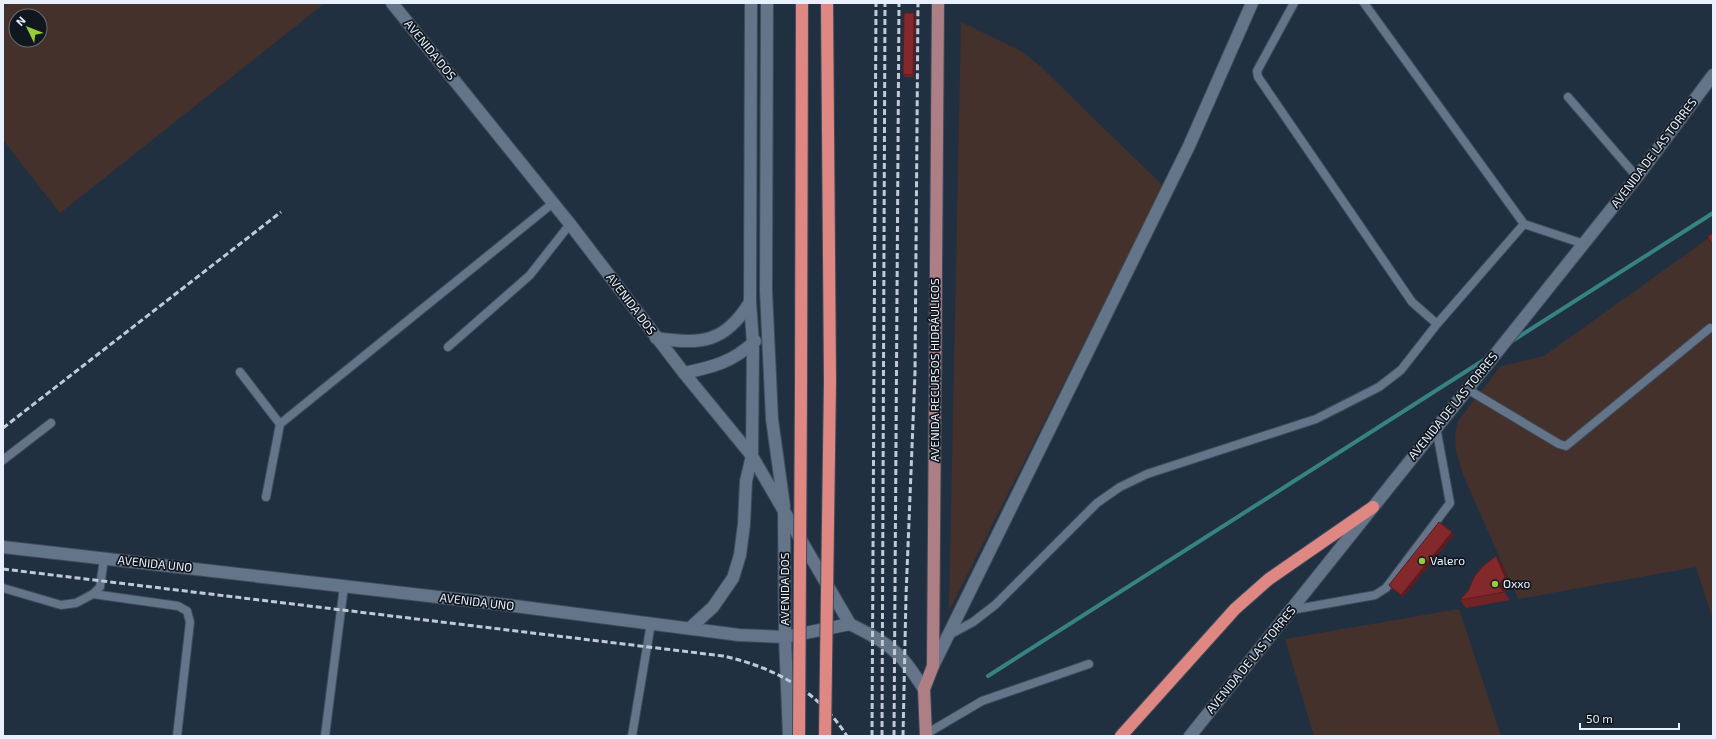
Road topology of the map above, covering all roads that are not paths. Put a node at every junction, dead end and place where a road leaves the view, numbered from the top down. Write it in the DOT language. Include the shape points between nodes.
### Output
graph roads {
  1 [pos="392,3"];
  2 [pos="751,3"];
  3 [pos="767,3"];
  4 [pos="802,3"];
  5 [pos="827,3"];
  6 [pos="938,3"];
  7 [pos="1252,3"];
  8 [pos="1294,3"];
  9 [pos="1364,3"];
  10 [pos="1713,75"];
  11 [pos="1568,97"];
  12 [pos="1637,177"];
  13 [pos="553,203"];
  14 [pos="570,224"];
  15 [pos="1524,224"];
  16 [pos="1584,244"];
  17 [pos="750,302"];
  18 [pos="1437,324"];
  19 [pos="1710,328"];
  20 [pos="768,329"];
  21 [pos="656,338"];
  22 [pos="753,343"];
  23 [pos="448,347"];
  24 [pos="240,372"];
  25 [pos="684,373"];
  26 [pos="1469,386"];
  27 [pos="51,423"];
  28 [pos="280,424"];
  29 [pos="1436,427"];
  30 [pos="752,456"];
  31 [pos="3,460"];
  32 [pos="266,496"];
  33 [pos="1373,507"];
  34 [pos="784,512"];
  35 [pos="3,547"];
  36 [pos="104,559"];
  37 [pos="344,586"];
  38 [pos="3,588"];
  39 [pos="93,594"];
  40 [pos="1291,610"];
  41 [pos="651,623"];
  42 [pos="850,624"];
  43 [pos="690,628"];
  44 [pos="948,635"];
  45 [pos="785,637"];
  46 [pos="1090,664"];
  47 [pos="933,666"];
  48 [pos="924,689"];
  49 [pos="927,735"];
  50 [pos="177,736"];
  51 [pos="325,736"];
  52 [pos="632,736"];
  53 [pos="789,736"];
  54 [pos="799,736"];
  55 [pos="826,736"];
  56 [pos="1121,736"];
  57 [pos="1190,736"];
  1 -- 13 [label="main road, AVENIDA DOS"];
  2 -- 17 [label="main road"];
  3 -- 20 [label="main road"];
  4 -- 54 [label="highway, bridge"];
  5 -- 55 [label="highway, bridge" via="830,381"];
  6 -- 47 [label="main road, AVENIDA RECURSOS HIDRÁULICOS"];
  7 -- 44 [label="main road" via="1189,146"];
  8 -- 18 [label="lane" via="1257,70 1258,77 1412,302"];
  9 -- 15 [label="lane"];
  10 -- 12 [label="main road, AVENIDA DE LAS TORRES"];
  11 -- 12 [label="lane"];
  12 -- 16 [label="main road, AVENIDA DE LAS TORRES"];
  13 -- 14 [label="main road, AVENIDA DOS"];
  13 -- 28 [label="lane"];
  14 -- 21 [label="main road, AVENIDA DOS"];
  14 -- 23 [label="lane" via="530,275"];
  15 -- 16 [label="lane"];
  15 -- 18 [label="lane"];
  16 -- 26 [label="main road, AVENIDA DE LAS TORRES"];
  17 -- 21 [label="main road" via="742,316 726,331 710,339 693,342"];
  17 -- 22 [label="main road"];
  18 -- 44 [label="lane" via="1401,370 1379,386 1316,419 1147,474 1120,487 1097,503 994,605 973,622"];
  19 -- 26 [label="lane" via="1566,446"];
  20 -- 22 [label="main road"];
  20 -- 34 [label="main road" via="772,419"];
  21 -- 25 [label="main road, AVENIDA DOS"];
  22 -- 25 [label="main road" via="744,352 724,362"];
  22 -- 30 [label="main road"];
  24 -- 28 [label="lane"];
  25 -- 30 [label="main road, AVENIDA DOS"];
  26 -- 29 [label="main road, AVENIDA DE LAS TORRES"];
  27 -- 31 [label="lane"];
  28 -- 32 [label="lane"];
  29 -- 33 [label="main road, AVENIDA DE LAS TORRES"];
  29 -- 40 [label="lane" via="1450,503 1386,588 1375,595"];
  30 -- 34 [label="main road, AVENIDA DOS"];
  30 -- 43 [label="main road" via="746,481 740,555 733,578 713,607"];
  33 -- 40 [label="main road, AVENIDA DE LAS TORRES"];
  33 -- 56 [label="highway" via="1269,579 1235,609"];
  34 -- 42 [label="main road"];
  34 -- 45 [label="main road, AVENIDA DOS"];
  35 -- 36 [label="main road, AVENIDA UNO"];
  36 -- 37 [label="main road, AVENIDA UNO"];
  36 -- 39 [label="lane" via="100,587"];
  37 -- 41 [label="main road, AVENIDA UNO"];
  37 -- 51 [label="lane"];
  38 -- 39 [label="lane" via="61,605 76,603"];
  39 -- 50 [label="lane" via="178,606 187,611 190,622"];
  40 -- 57 [label="main road, AVENIDA DE LAS TORRES"];
  41 -- 43 [label="main road, AVENIDA UNO"];
  41 -- 52 [label="lane"];
  42 -- 45 [label="main road, AVENIDA UNO"];
  42 -- 48 [label="main road" via="894,650"];
  43 -- 45 [label="main road, AVENIDA UNO" via="739,635"];
  44 -- 47 [label="main road"];
  45 -- 53 [label="main road, AVENIDA DOS"];
  46 -- 49 [label="lane" via="982,700"];
  47 -- 48 [label="main road, AVENIDA RECURSOS HIDRÁULICOS"];
  48 -- 49 [label="main road, AVENIDA RECURSOS HIDRÁULICOS"];
}
